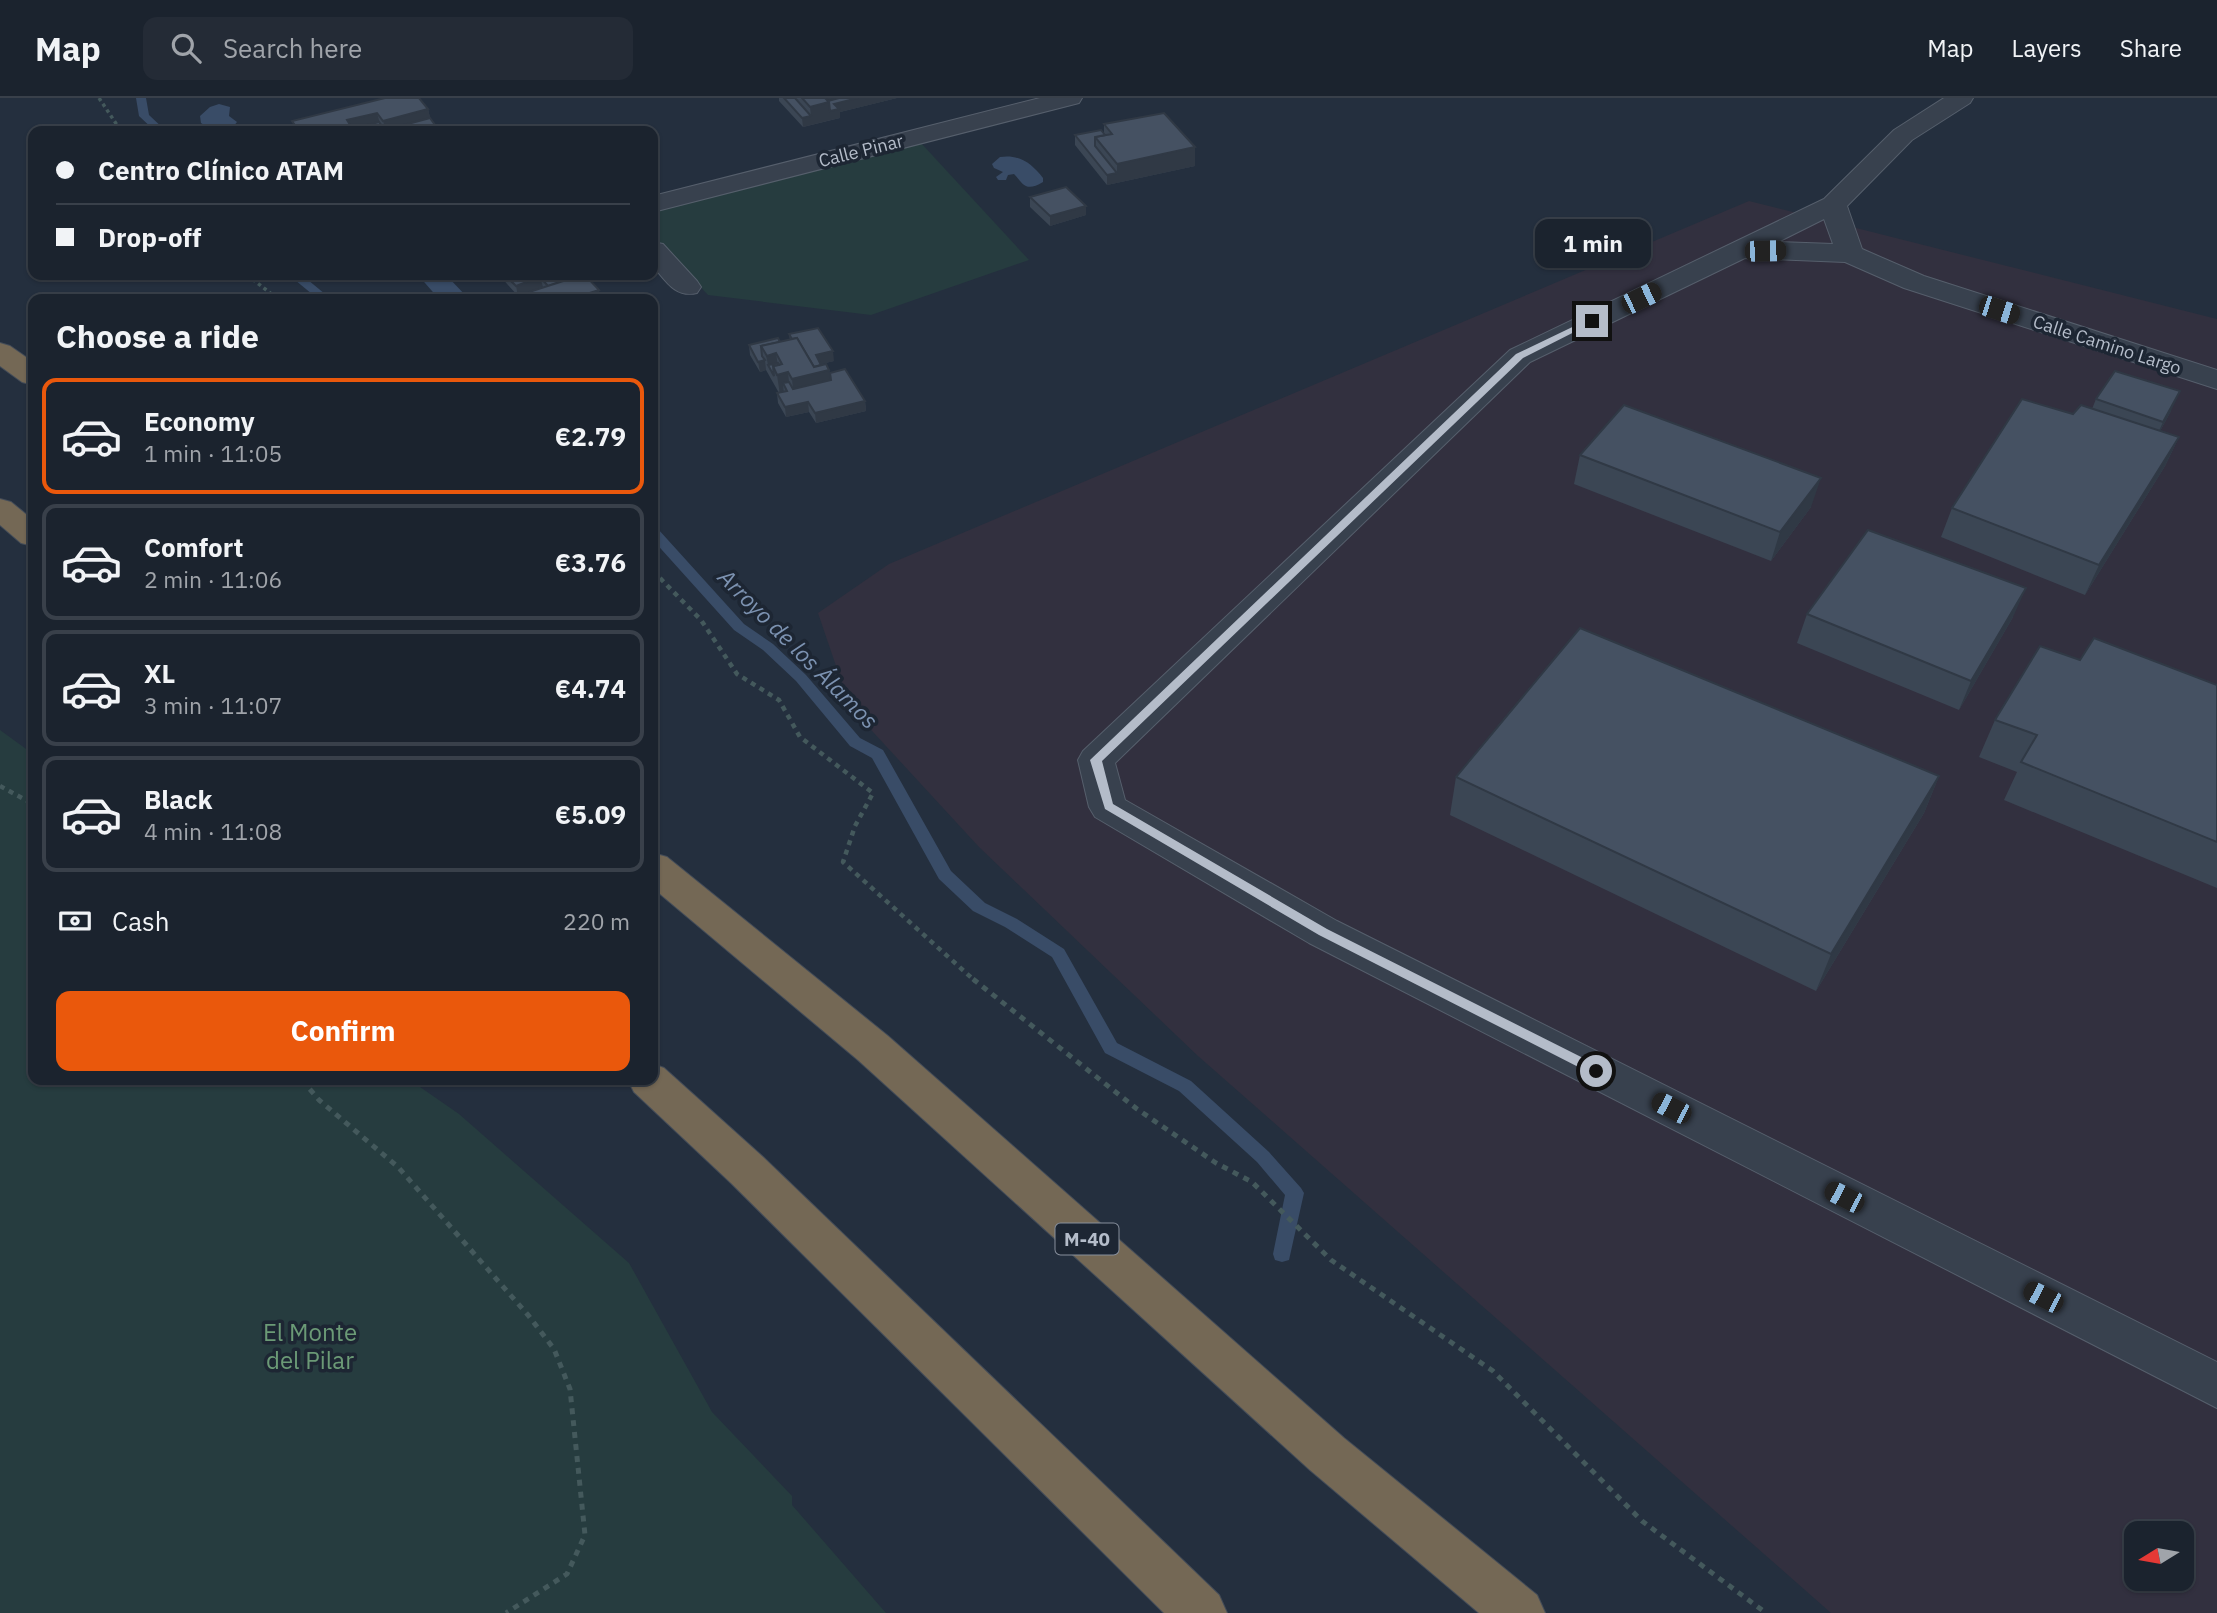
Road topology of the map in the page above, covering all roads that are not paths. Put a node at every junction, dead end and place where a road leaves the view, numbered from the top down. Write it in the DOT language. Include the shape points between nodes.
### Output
graph roads {
  1 [pos="1070,98"];
  2 [pos="1961,98"];
  3 [pos="658,203"];
  4 [pos="1833,205"];
  5 [pos="1737,251"];
  6 [pos="1850,254"];
  7 [pos="658,256"];
  8 [pos="687,288"];
  9 [pos="0,352"];
  10 [pos="28,372"];
  11 [pos="2217,380"];
  12 [pos="0,509"];
  13 [pos="28,532"];
  14 [pos="658,871"];
  15 [pos="654,1085"];
  16 [pos="2217,1386"];
  17 [pos="1201,1613"];
  18 [pos="1519,1613"];
  1 -- 3 [label="street, Calle Pinar"];
  2 -- 4 [label="street" via="1903,135"];
  4 -- 5 [label="street"];
  4 -- 6 [label="street"];
  5 -- 6 [label="street, Calle Camino Largo"];
  5 -- 16 [label="street" via="1520,356 1096,760 1108,807 1323,932"];
  6 -- 11 [label="street, Calle Camino Largo" via="1914,282"];
  7 -- 8 [label="street"];
  9 -- 10 [label="highway"];
  12 -- 13 [label="highway"];
  14 -- 18 [label="highway, M-40" via="873,1048 1327,1454"];
  15 -- 17 [label="highway"];
}
